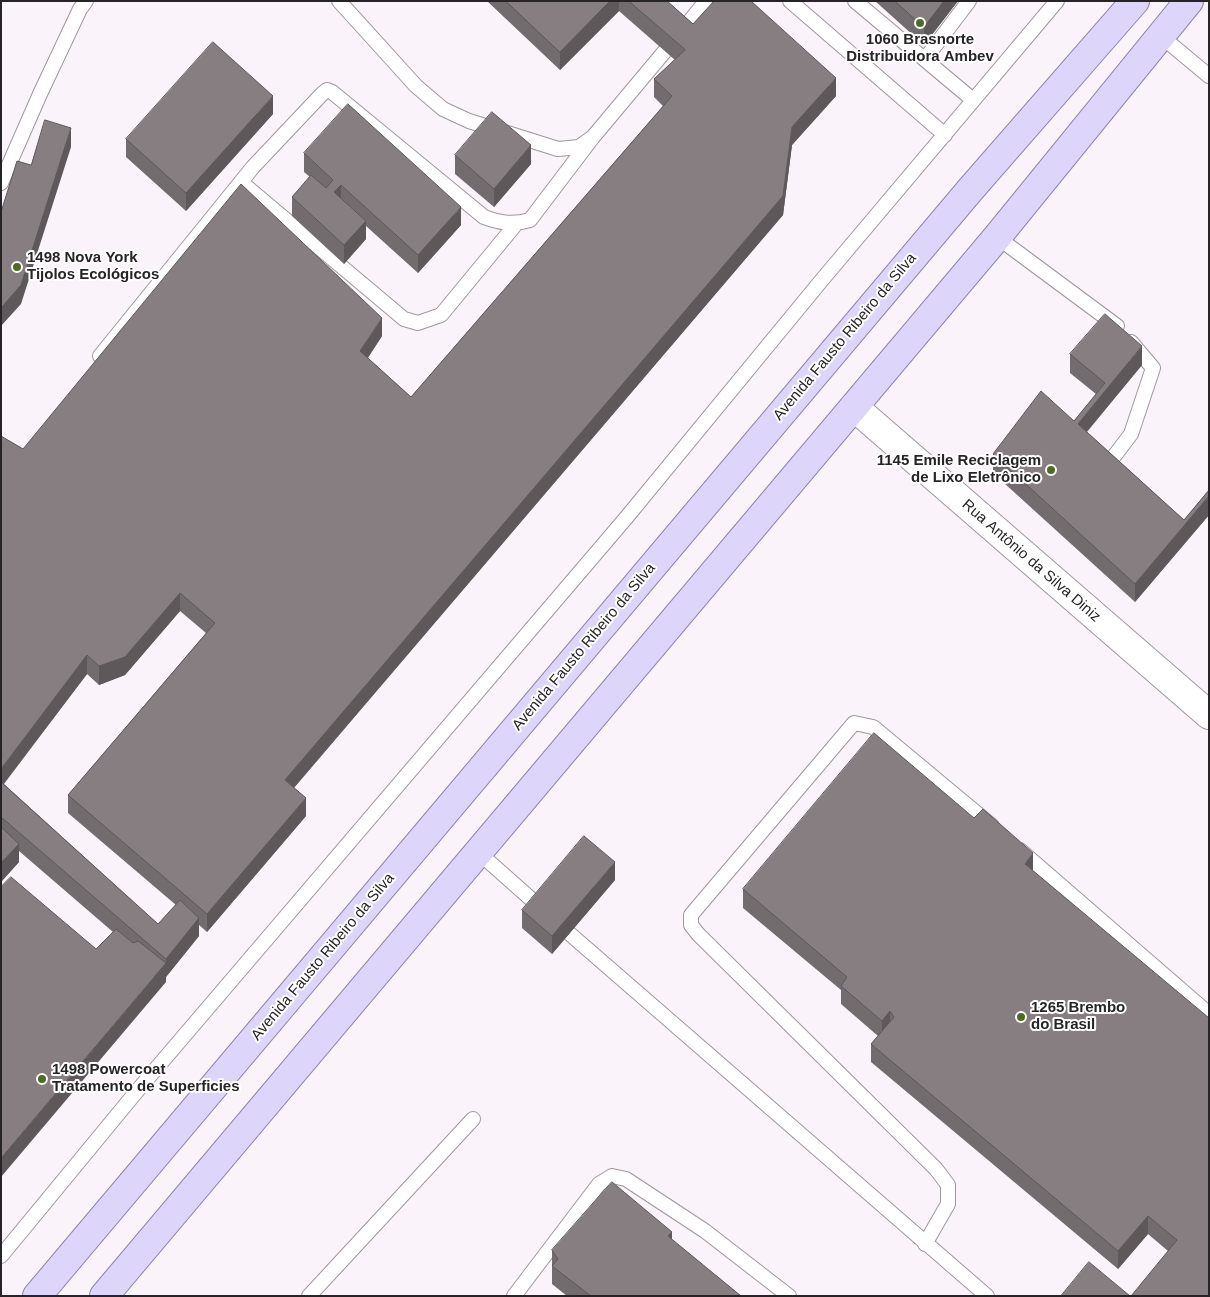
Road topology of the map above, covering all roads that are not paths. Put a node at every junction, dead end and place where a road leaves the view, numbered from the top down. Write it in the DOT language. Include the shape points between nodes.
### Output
graph roads {
  1 [pos="86,1"];
  2 [pos="339,1"];
  3 [pos="706,1"];
  4 [pos="790,1"];
  5 [pos="855,1"];
  6 [pos="969,1"];
  7 [pos="1057,1"];
  8 [pos="1135,1"];
  9 [pos="1189,1"];
  10 [pos="681,32"];
  11 [pos="1161,36"];
  12 [pos="665,51"];
  13 [pos="925,60"];
  14 [pos="1209,76"];
  15 [pos="973,100"];
  16 [pos="945,135"];
  17 [pos="593,137"];
  18 [pos="241,182"];
  19 [pos="1,183"];
  20 [pos="516,224"];
  21 [pos="997,237"];
  22 [pos="94,363"];
  23 [pos="854,407"];
  24 [pos="1112,459"];
  25 [pos="1209,715"];
  26 [pos="478,852"];
  27 [pos="540,907"];
  28 [pos="570,934"];
  29 [pos="1209,1014"];
  30 [pos="473,1118"];
  31 [pos="925,1244"];
  32 [pos="1,1256"];
  33 [pos="37,1296"];
  34 [pos="104,1296"];
  35 [pos="309,1296"];
  36 [pos="514,1296"];
  37 [pos="789,1296"];
  38 [pos="987,1296"];
  1 -- 19 [label="lane"];
  2 -- 17 [label="lane" via="416,86 443,109 469,121 558,149 579,147"];
  3 -- 10 [label="lane"];
  4 -- 16 [label="lane"];
  5 -- 13 [label="lane"];
  6 -- 13 [label="lane"];
  7 -- 15 [label="lane"];
  8 -- 33 [label="main road, Avenida Fausto Ribeiro da Silva" via="970,190"];
  9 -- 11 [label="main road"];
  11 -- 14 [label="lane"];
  11 -- 21 [label="main road"];
  12 -- 17 [label="lane"];
  13 -- 15 [label="lane"];
  15 -- 16 [label="lane"];
  16 -- 32 [label="lane" via="626,518 150,1076"];
  17 -- 20 [label="lane" via="530,220"];
  18 -- 20 [label="lane" via="327,90 484,217"];
  18 -- 20 [label="lane" via="404,319 418,323 441,315"];
  18 -- 22 [label="lane"];
  21 -- 23 [label="main road"];
  21 -- 24 [label="lane" via="1118,326 1153,368 1131,434"];
  23 -- 25 [label="street, Rua Antônio da Silva Diniz"];
  23 -- 26 [label="main road"];
  26 -- 27 [label="lane"];
  26 -- 34 [label="main road"];
  28 -- 31 [label="lane"];
  29 -- 31 [label="lane" via="874,727 854,724 691,915 691,925 936,1169 948,1185 948,1204"];
  30 -- 35 [label="lane"];
  31 -- 38 [label="lane"];
  36 -- 37 [label="lane" via="599,1184 612,1176 626,1179 705,1231"];
}
